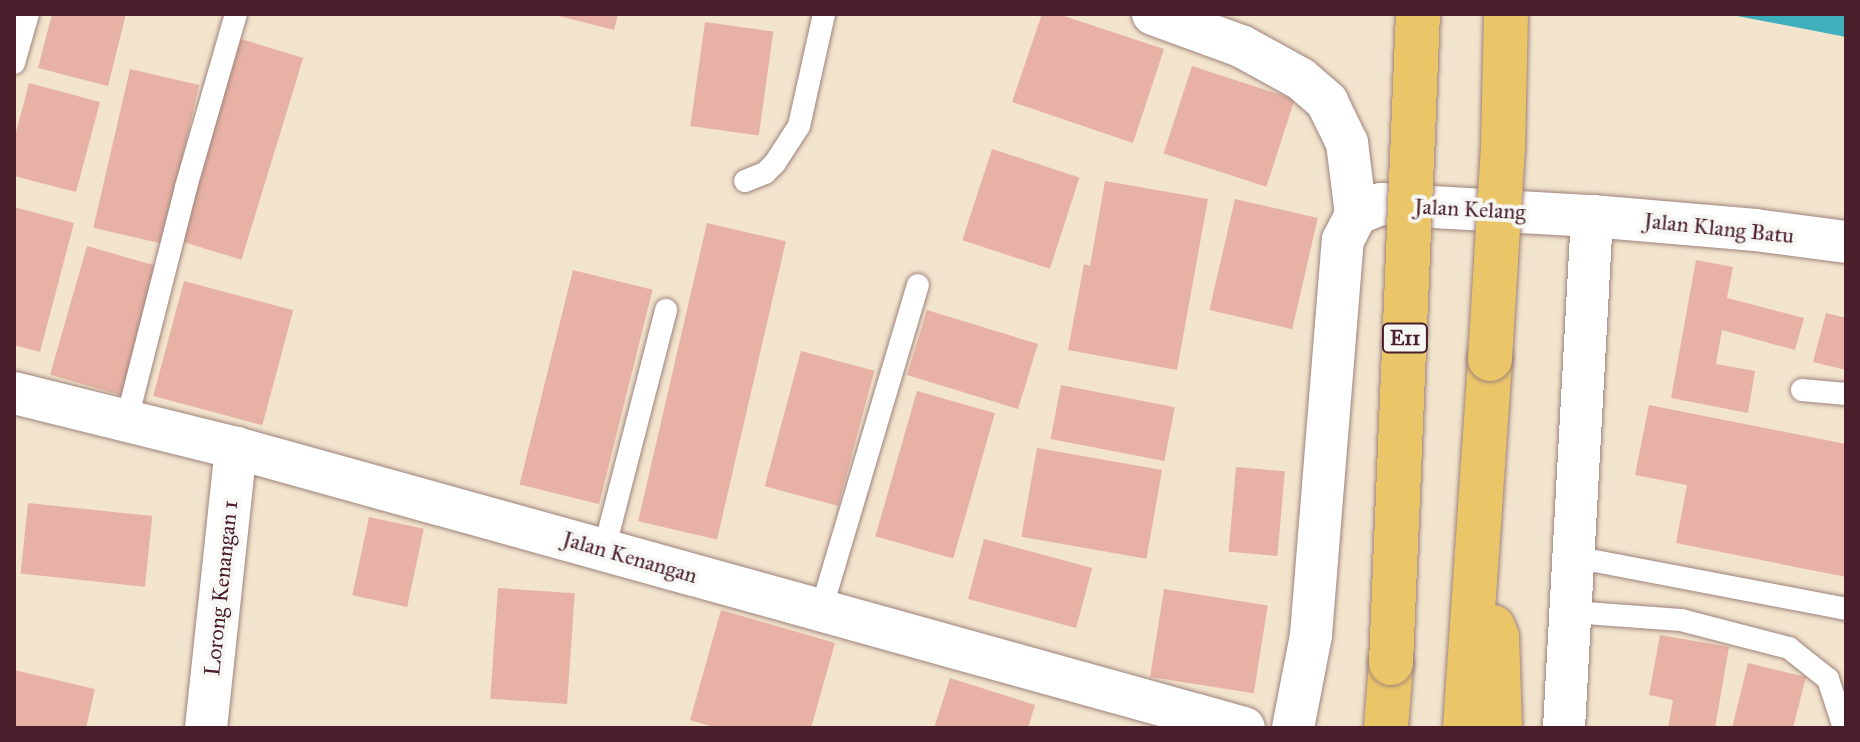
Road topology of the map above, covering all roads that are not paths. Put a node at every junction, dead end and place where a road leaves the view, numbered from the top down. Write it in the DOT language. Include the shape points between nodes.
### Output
graph roads {
  1 [pos="28,14"];
  2 [pos="236,14"];
  3 [pos="824,14"];
  4 [pos="1153,14"];
  5 [pos="1418,14"];
  6 [pos="1506,14"];
  7 [pos="14,63"];
  8 [pos="745,181"];
  9 [pos="1356,214"];
  10 [pos="1592,216"];
  11 [pos="1846,242"];
  12 [pos="918,285"];
  13 [pos="666,310"];
  14 [pos="1802,390"];
  15 [pos="14,393"];
  16 [pos="1846,394"];
  17 [pos="127,419"];
  18 [pos="236,448"];
  19 [pos="604,550"];
  20 [pos="1574,557"];
  21 [pos="1476,580"];
  22 [pos="1846,609"];
  23 [pos="821,610"];
  24 [pos="1572,612"];
  25 [pos="206,728"];
  26 [pos="1244,728"];
  27 [pos="1293,728"];
  28 [pos="1386,728"];
  29 [pos="1465,728"];
  30 [pos="1500,728"];
  31 [pos="1564,728"];
  32 [pos="1844,728"];
  1 -- 7 [label="lane"];
  2 -- 17 [label="lane"];
  3 -- 8 [label="lane" via="799,126 775,163"];
  4 -- 9 [label="street" via="1241,46 1301,79 1327,102 1347,143"];
  5 -- 28 [label="highway, E11, bridge"];
  6 -- 21 [label="highway, bridge" via="1503,147"];
  9 -- 10 [label="street, Jalan Kelang" via="1381,204"];
  9 -- 27 [label="street" via="1343,240 1311,635"];
  10 -- 11 [label="street, Jalan Klang Batu"];
  10 -- 20 [label="street"];
  12 -- 23 [label="lane"];
  13 -- 19 [label="lane"];
  14 -- 16 [label="lane"];
  15 -- 17 [label="street, Jalan Kenangan"];
  17 -- 18 [label="street, Jalan Kenangan"];
  18 -- 19 [label="street, Jalan Kenangan"];
  18 -- 25 [label="street, Lorong Kenangan 1"];
  19 -- 23 [label="street, Jalan Kenangan"];
  20 -- 22 [label="lane"];
  20 -- 24 [label="street"];
  21 -- 29 [label="highway"];
  21 -- 30 [label="highway" via="1497,637"];
  23 -- 26 [label="street, Jalan Kenangan"];
  24 -- 31 [label="street"];
  24 -- 32 [label="lane" via="1681,620 1789,648 1828,679"];
}
